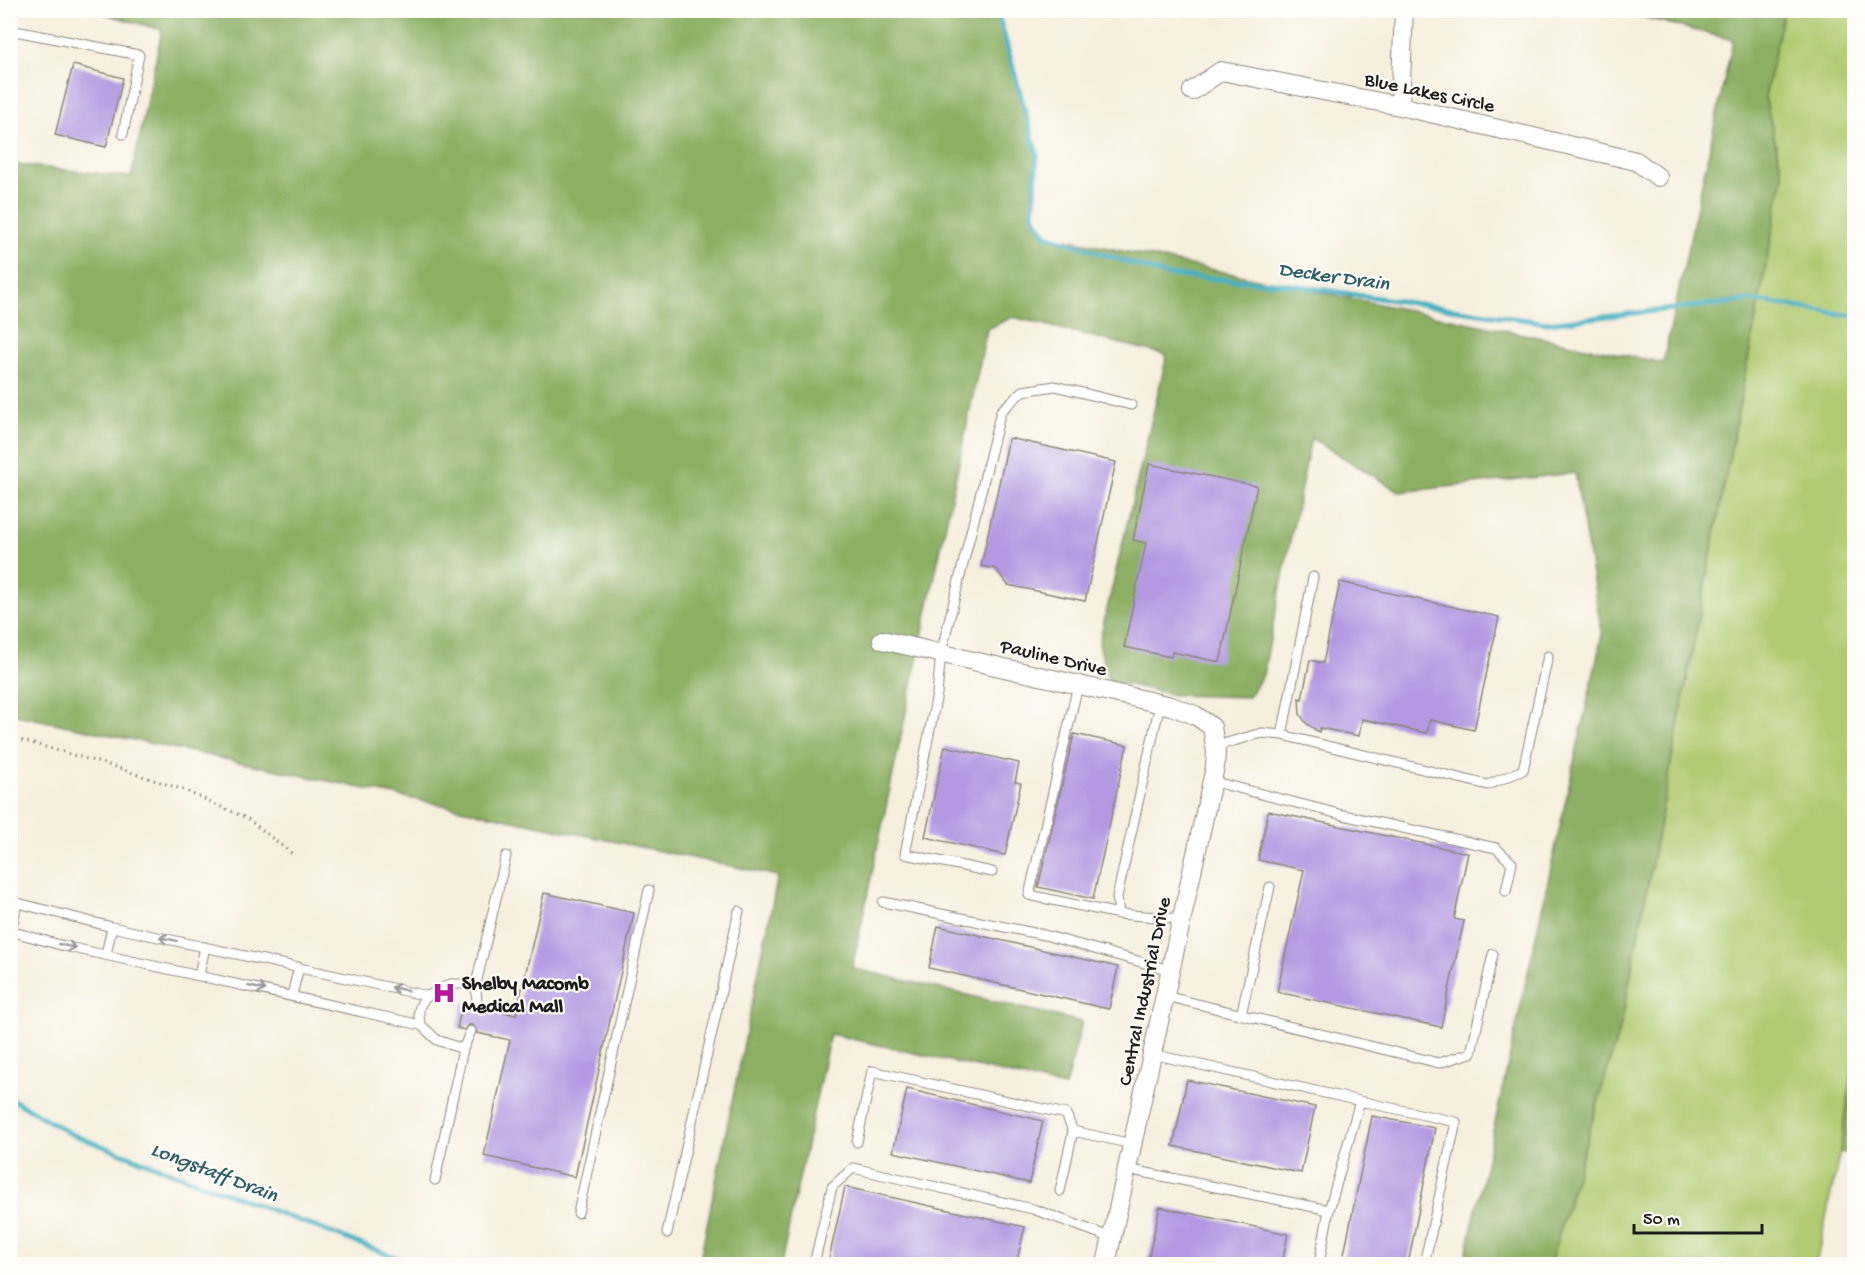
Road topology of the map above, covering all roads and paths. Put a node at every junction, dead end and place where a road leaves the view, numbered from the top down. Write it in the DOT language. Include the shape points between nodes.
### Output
graph roads {
  1 [pos="1404,10"];
  2 [pos="10,30"];
  3 [pos="1192,91"];
  4 [pos="1400,106"];
  5 [pos="123,134"];
  6 [pos="1658,177"];
  7 [pos="1131,405"];
  8 [pos="1312,577"];
  9 [pos="882,640"];
  10 [pos="941,653"];
  11 [pos="1548,656"];
  12 [pos="1077,684"];
  13 [pos="1160,704"];
  14 [pos="1212,727"];
  15 [pos="1282,735"];
  16 [pos="10,737"];
  17 [pos="1216,746"];
  18 [pos="1211,782"];
  19 [pos="295,856"];
  20 [pos="506,856"];
  21 [pos="992,872"];
  22 [pos="1270,887"];
  23 [pos="650,890"];
  24 [pos="1506,891"];
  25 [pos="14,902"];
  26 [pos="883,902"];
  27 [pos="739,911"];
  28 [pos="1119,914"];
  29 [pos="1182,919"];
  30 [pos="112,927"];
  31 [pos="11,931"];
  32 [pos="205,947"];
  33 [pos="106,954"];
  34 [pos="1493,954"];
  35 [pos="299,967"];
  36 [pos="1170,970"];
  37 [pos="199,975"];
  38 [pos="476,984"];
  39 [pos="292,995"];
  40 [pos="428,996"];
  41 [pos="1165,996"];
  42 [pos="477,1006"];
  43 [pos="1241,1015"];
  44 [pos="421,1025"];
  45 [pos="471,1031"];
  46 [pos="463,1048"];
  47 [pos="1152,1054"];
  48 [pos="1360,1101"];
  49 [pos="1073,1131"];
  50 [pos="857,1142"];
  51 [pos="1132,1144"];
  52 [pos="1127,1170"];
  53 [pos="435,1180"];
  54 [pos="1060,1191"];
  55 [pos="1329,1210"];
  56 [pos="578,1213"];
  57 [pos="668,1233"];
  58 [pos="1112,1238"];
  59 [pos="814,1264"];
  60 [pos="1106,1264"];
  61 [pos="1319,1264"];
  62 [pos="1424,1264"];
  1 -- 4 [label="street"];
  2 -- 5 [label="lane" via="139,55"];
  3 -- 4 [label="street, Blue Lakes Circle" via="1221,72"];
  4 -- 6 [label="street, Blue Lakes Circle" via="1636,161"];
  7 -- 10 [label="lane" via="1056,386 1023,391 1001,411"];
  8 -- 15 [label="lane"];
  9 -- 10 [label="street, Pauline Drive"];
  10 -- 12 [label="street, Pauline Drive"];
  10 -- 21 [label="lane" via="937,694 904,854"];
  11 -- 15 [label="lane" via="1523,770 1488,785"];
  12 -- 13 [label="street, Pauline Drive"];
  12 -- 28 [label="lane" via="1029,895"];
  13 -- 14 [label="street, Pauline Drive" via="1195,715"];
  13 -- 28 [label="lane" via="1116,897"];
  14 -- 17 [label="street, Central Industrial Drive"];
  15 -- 17 [label="lane" via="1262,733"];
  16 -- 19 [label="path" via="184,790 248,819"];
  17 -- 18 [label="street, Central Industrial Drive"];
  18 -- 24 [label="lane" via="1496,848 1512,863"];
  18 -- 29 [label="street, Central Industrial Drive"];
  20 -- 38 [label="lane"];
  22 -- 43 [label="lane"];
  23 -- 56 [label="lane"];
  25 -- 30 [label="lane"];
  25 -- 31 [label="lane"];
  26 -- 36 [label="lane" via="1044,935"];
  27 -- 57 [label="lane"];
  28 -- 29 [label="lane"];
  29 -- 36 [label="street, Central Industrial Drive"];
  32 -- 30 [label="lane, one-way"];
  30 -- 33 [label="lane"];
  31 -- 33 [label="lane, one-way"];
  32 -- 35 [label="lane"];
  32 -- 37 [label="lane"];
  33 -- 37 [label="lane"];
  34 -- 43 [label="lane" via="1471,1053 1439,1063"];
  35 -- 39 [label="lane"];
  40 -- 35 [label="lane, one-way"];
  36 -- 41 [label="street, Central Industrial Drive"];
  37 -- 39 [label="lane, one-way"];
  38 -- 40 [label="lane" via="450,984"];
  38 -- 42 [label="lane"];
  39 -- 44 [label="lane"];
  40 -- 44 [label="lane" via="421,1002"];
  41 -- 43 [label="lane"];
  41 -- 47 [label="street, Central Industrial Drive"];
  44 -- 46 [label="lane" via="437,1040"];
  45 -- 46 [label="lane"];
  46 -- 53 [label="lane"];
  47 -- 48 [label="lane"];
  47 -- 51 [label="street, Central Industrial Drive"];
  48 -- 55 [label="lane"];
  48 -- 62 [label="lane" via="1456,1122"];
  49 -- 50 [label="lane" via="1066,1114 872,1071"];
  49 -- 51 [label="lane"];
  49 -- 54 [label="lane"];
  51 -- 52 [label="street, Central Industrial Drive"];
  52 -- 55 [label="lane"];
  52 -- 58 [label="street, Central Industrial Drive"];
  55 -- 61 [label="lane"];
  58 -- 59 [label="lane" via="1033,1209 853,1168 832,1187"];
  58 -- 60 [label="street, Central Industrial Drive"];
}
